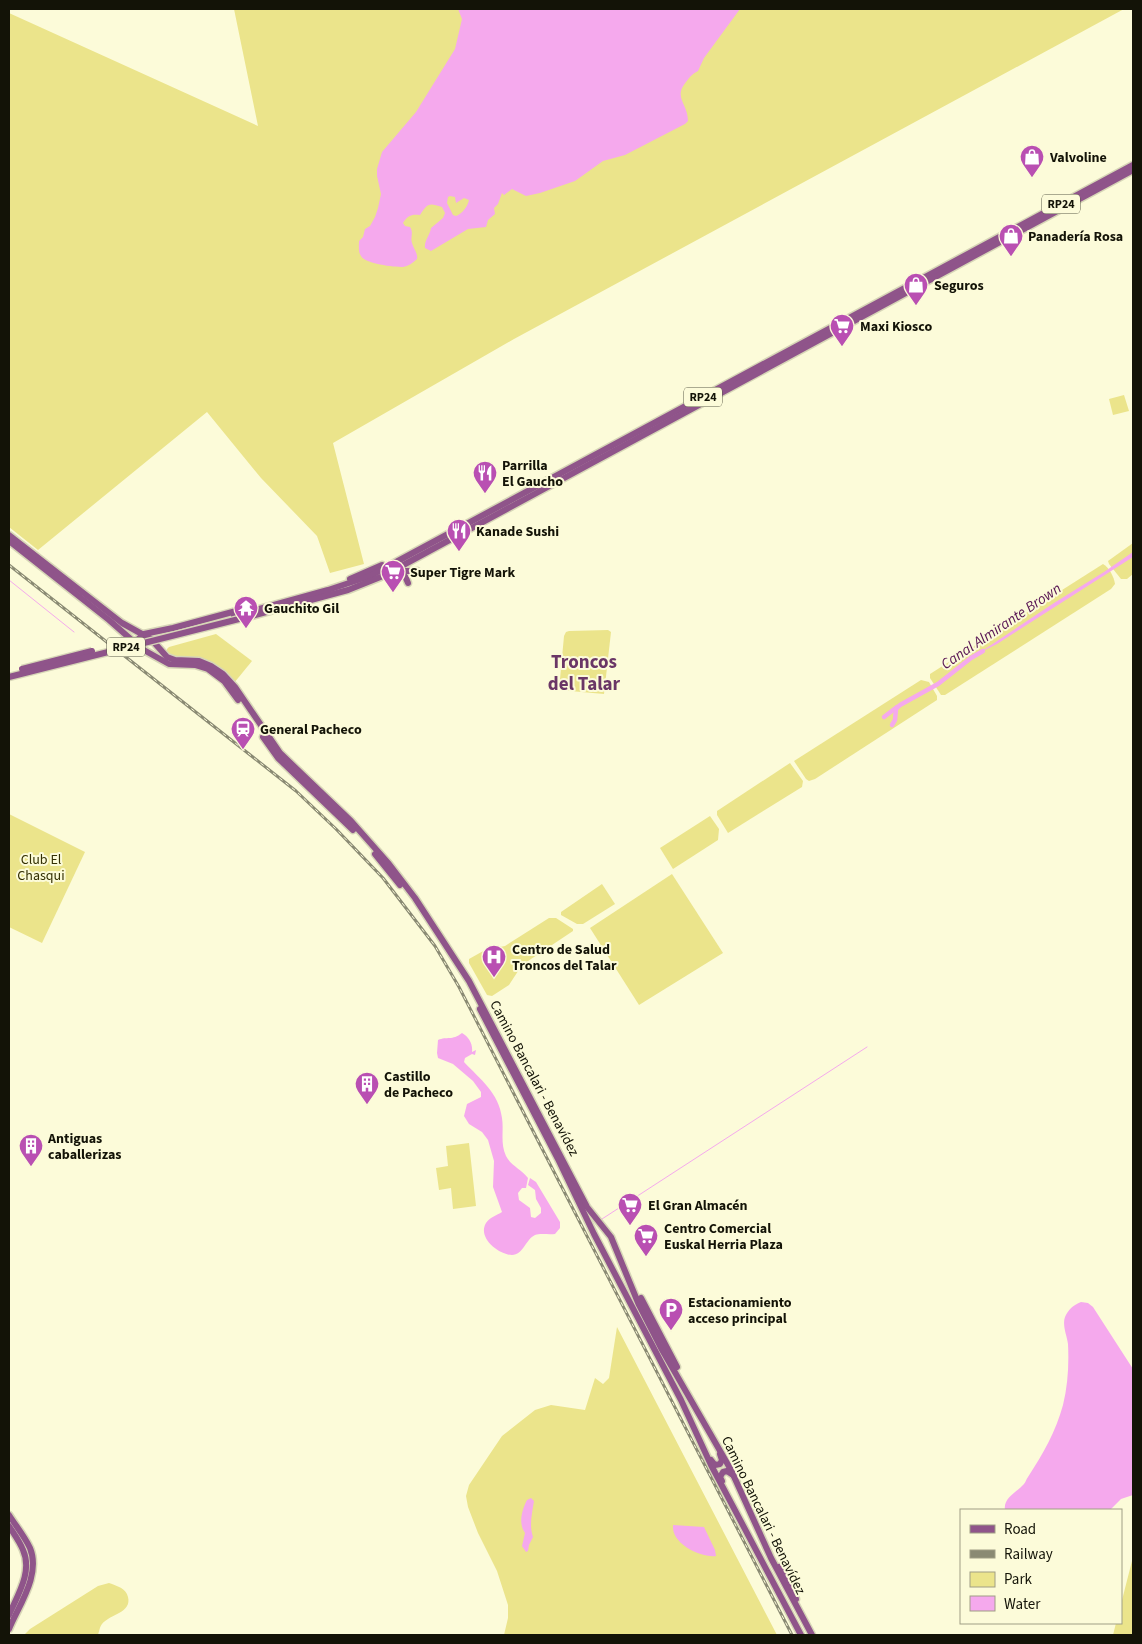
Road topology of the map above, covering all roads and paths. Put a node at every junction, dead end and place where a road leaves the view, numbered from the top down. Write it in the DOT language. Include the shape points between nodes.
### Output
graph roads {
  1 [pos="1133,165"];
  2 [pos="1133,170"];
  3 [pos="9,535"];
  4 [pos="9,541"];
  5 [pos="404,557"];
  6 [pos="417,570"];
  7 [pos="399,571"];
  8 [pos="383,576"];
  9 [pos="408,582"];
  10 [pos="144,634"];
  11 [pos="135,642"];
  12 [pos="9,672"];
  13 [pos="9,677"];
  14 [pos="615,1246"];
  15 [pos="610,1265"];
  16 [pos="692,1423"];
  17 [pos="719,1450"];
  18 [pos="734,1476"];
  19 [pos="9,1515"];
  20 [pos="743,1524"];
  21 [pos="9,1526"];
  22 [pos="9,1615"];
  23 [pos="9,1629"];
  24 [pos="801,1635"];
  25 [pos="812,1635"];
  1 -- 5 [label="main road, RP24"];
  2 -- 8 [label="main road, RP24"];
  3 -- 10 [label="main road, Camino Bancalari - Benavídez" via="122,623"];
  4 -- 11 [label="main road, Camino Bancalari - Benavídez"];
  5 -- 10 [label="main road" via="337,584"];
  5 -- 12 [label="main road, RP24, bridge" via="351,583"];
  6 -- 7 [label="main road"];
  7 -- 8 [label="main road"];
  7 -- 9 [label="main road"];
  8 -- 13 [label="main road, RP24, bridge" via="353,588 243,618"];
  10 -- 11 [label="main road"];
  10 -- 14 [label="main road, Camino Bancalari - Benavídez" via="167,657 204,663 226,677 280,753 345,815 389,864 469,981 582,1198"];
  11 -- 15 [label="main road, Camino Bancalari - Benavídez" via="166,663 201,666 215,673 276,756 351,828 424,917 464,981"];
  14 -- 15 [label="main road" via="608,1235 601,1234"];
  14 -- 17 [label="main road, Camino Bancalari - Benavídez"];
  15 -- 16 [label="main road, Camino Bancalari - Benavídez"];
  16 -- 17 [label="main road" via="715,1465 721,1462"];
  16 -- 20 [label="main road, Camino Bancalari - Benavídez"];
  17 -- 18 [label="main road, Camino Bancalari - Benavídez"];
  18 -- 20 [label="main road" via="725,1471 720,1477"];
  18 -- 25 [label="main road, Camino Bancalari - Benavídez" via="769,1554 788,1578"];
  19 -- 23 [label="main road" via="29,1548 32,1569 28,1587"];
  20 -- 24 [label="main road, Camino Bancalari - Benavídez"];
  21 -- 22 [label="main road" via="23,1549 26,1565 24,1580"];
}
